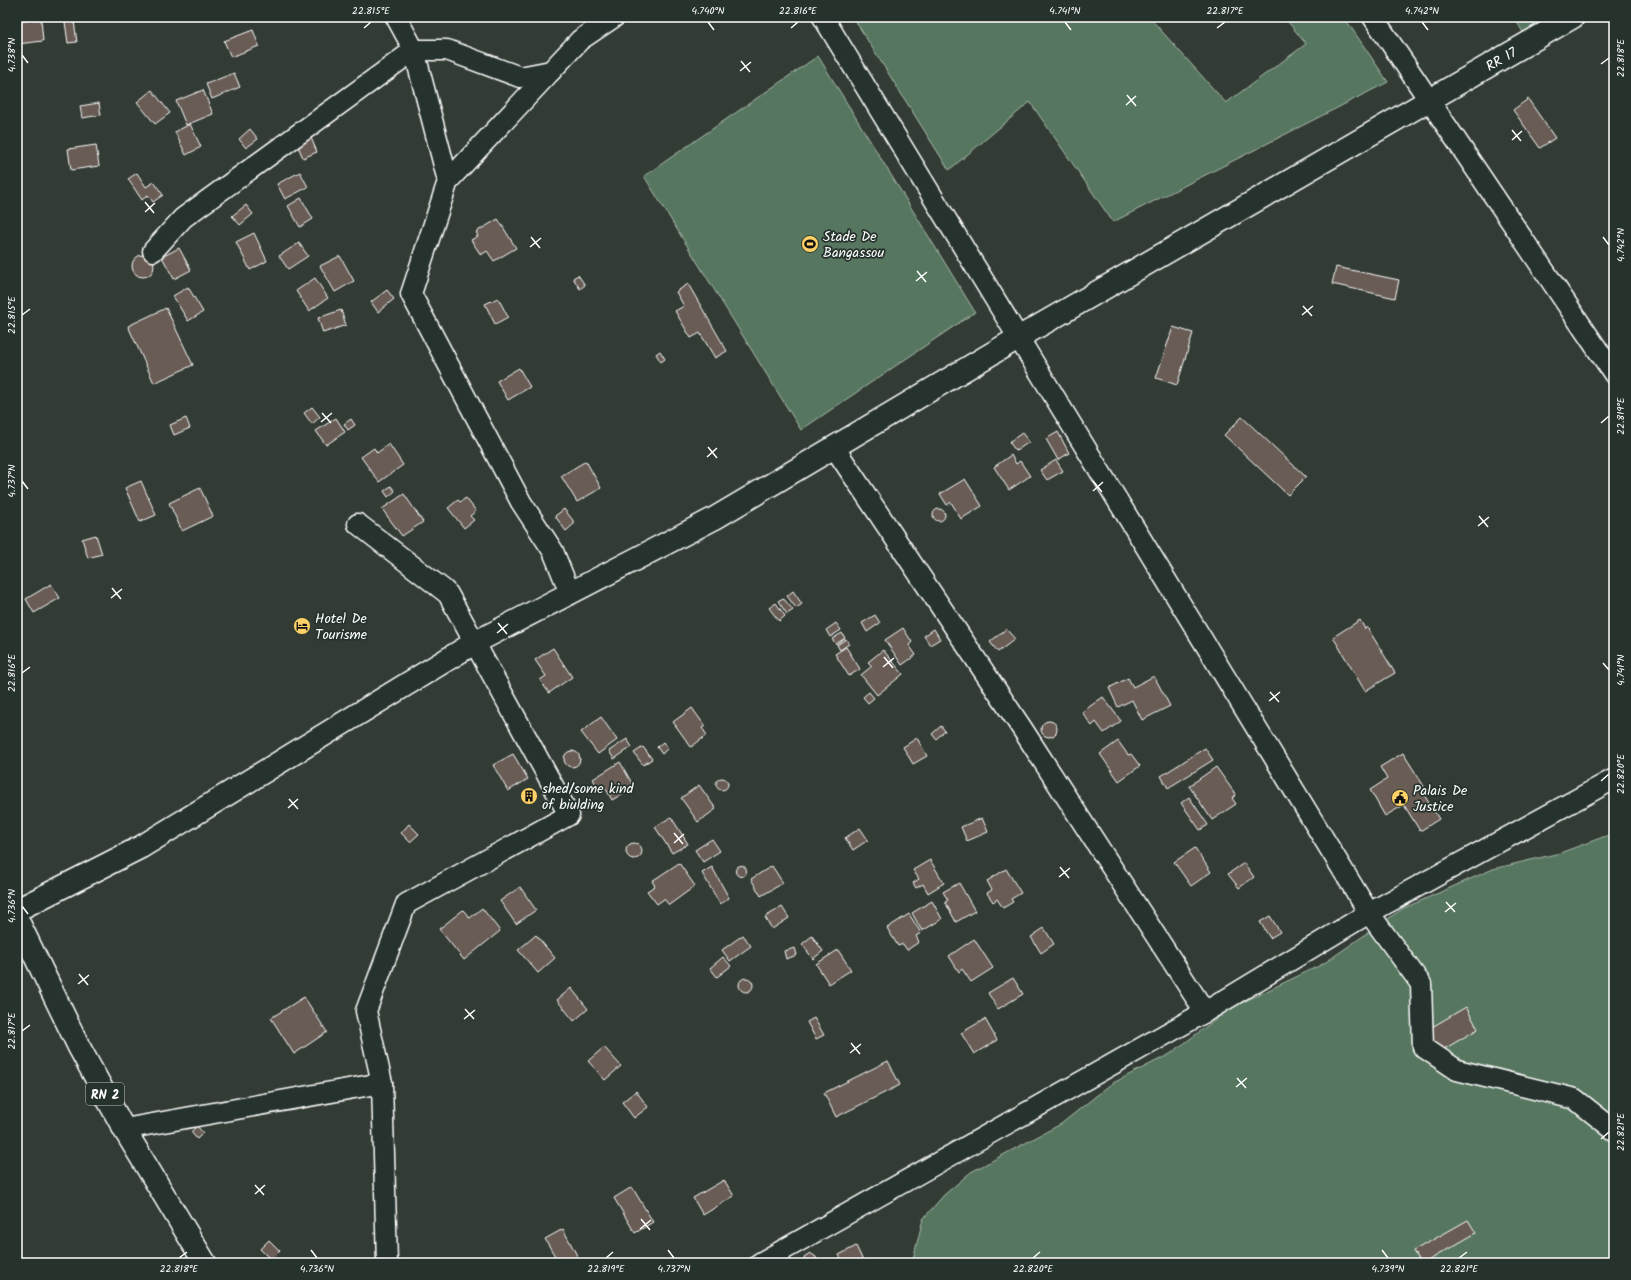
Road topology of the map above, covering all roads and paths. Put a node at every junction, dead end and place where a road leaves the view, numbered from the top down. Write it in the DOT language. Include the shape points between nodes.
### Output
graph roads {
  1 [pos="396,17"];
  2 [pos="614,17"];
  3 [pos="823,17"];
  4 [pos="1372,17"];
  5 [pos="1573,17"];
  6 [pos="414,50"];
  7 [pos="551,71"];
  8 [pos="1428,101"];
  9 [pos="448,181"];
  10 [pos="153,251"];
  11 [pos="1018,338"];
  12 [pos="1614,374"];
  13 [pos="834,448"];
  14 [pos="444,590"];
  15 [pos="570,593"];
  16 [pos="474,643"];
  17 [pos="1614,779"];
  18 [pos="17,910"];
  19 [pos="1369,913"];
  20 [pos="17,919"];
  21 [pos="1204,1012"];
  22 [pos="382,1083"];
  23 [pos="124,1129"];
  24 [pos="1614,1130"];
  25 [pos="205,1263"];
  26 [pos="387,1263"];
  27 [pos="760,1263"];
  1 -- 6 [label="street"];
  2 -- 7 [label="street" via="580,40"];
  3 -- 11 [label="street"];
  4 -- 8 [label="street"];
  5 -- 8 [label="main road, RR 17 / RR 17"];
  6 -- 7 [label="street" via="447,50 520,77"];
  6 -- 9 [label="street"];
  6 -- 10 [label="street" via="183,218"];
  7 -- 9 [label="street"];
  8 -- 11 [label="main road, RR 17"];
  8 -- 12 [label="street"];
  9 -- 15 [label="street" via="411,294 521,502 553,551"];
  11 -- 13 [label="main road, RR 17"];
  11 -- 19 [label="street"];
  13 -- 15 [label="main road, RR 17" via="715,518"];
  13 -- 21 [label="street" via="1023,730"];
  14 -- 16 [label="street" via="358,524 448,594"];
  15 -- 16 [label="main road, RR 17"];
  16 -- 18 [label="main road, RR 17" via="141,847"];
  16 -- 22 [label="street" via="569,815 406,904 366,1011"];
  17 -- 19 [label="street"];
  19 -- 21 [label="street"];
  19 -- 24 [label="street" via="1421,984 1423,1047 1457,1070 1575,1099"];
  20 -- 23 [label="main road, RN 2" via="79,1047"];
  21 -- 27 [label="street"];
  22 -- 23 [label="street"];
  22 -- 26 [label="street"];
  23 -- 25 [label="main road, RN 2"];
}
